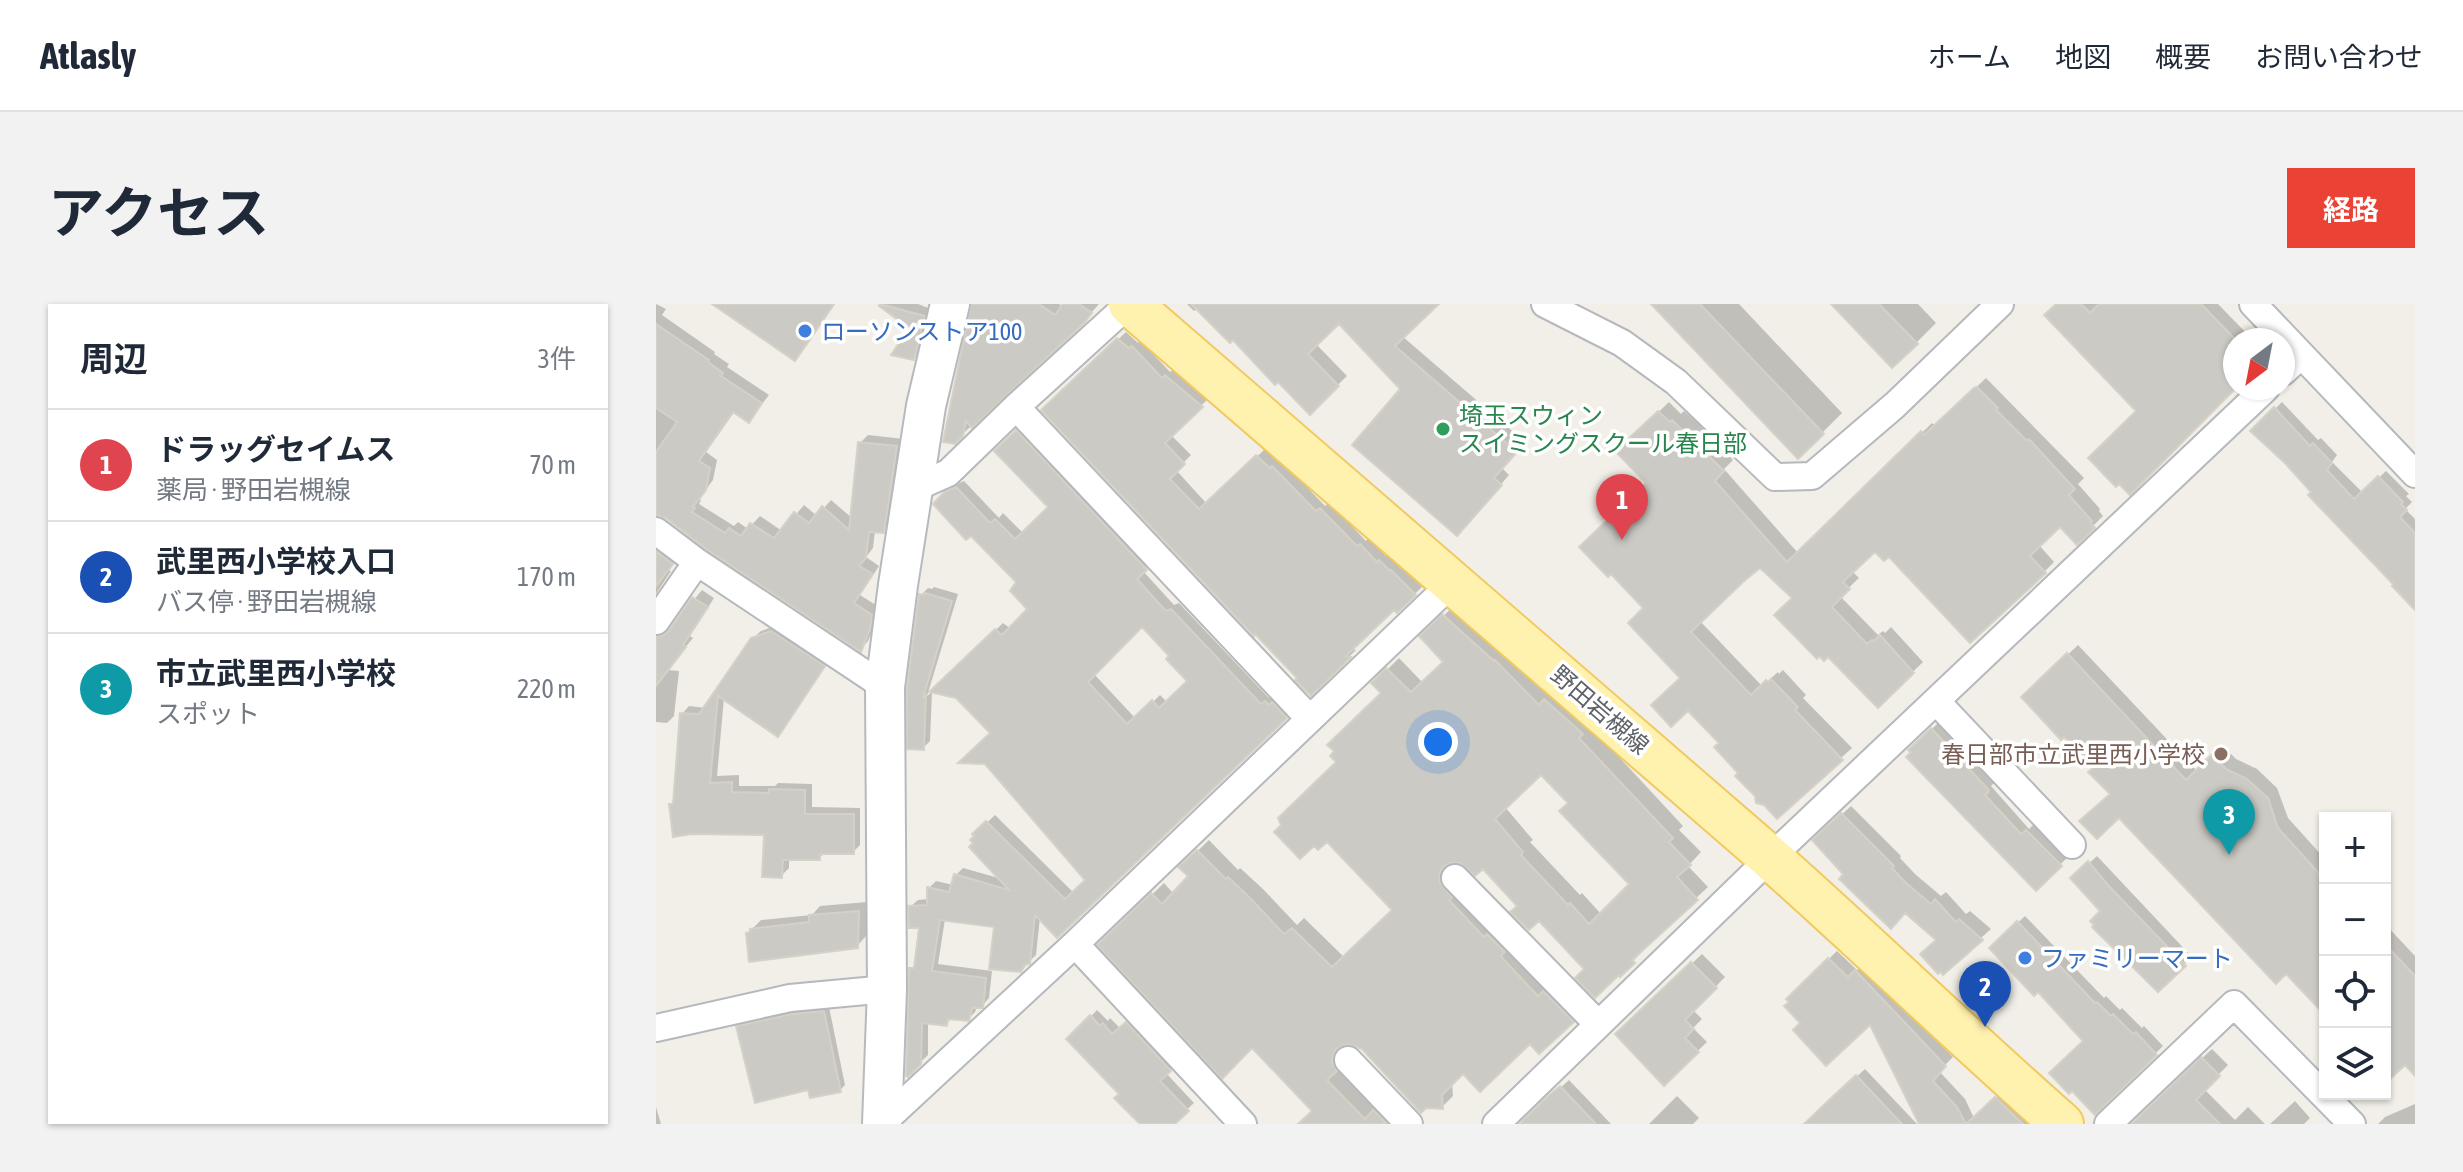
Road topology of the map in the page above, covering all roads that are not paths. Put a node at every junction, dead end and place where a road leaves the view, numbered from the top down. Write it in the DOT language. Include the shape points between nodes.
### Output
graph roads {
  1 [pos="950,304"];
  2 [pos="1129,304"];
  3 [pos="1545,304"];
  4 [pos="2000,304"];
  5 [pos="2253,304"];
  6 [pos="2269,328"];
  7 [pos="2295,367"];
  8 [pos="2253,400"];
  9 [pos="1016,407"];
  10 [pos="2415,474"];
  11 [pos="912,489"];
  12 [pos="656,531"];
  13 [pos="697,562"];
  14 [pos="1453,582"];
  15 [pos="656,621"];
  16 [pos="885,687"];
  17 [pos="1936,701"];
  18 [pos="1309,718"];
  19 [pos="2072,845"];
  20 [pos="1770,858"];
  21 [pos="1455,878"];
  22 [pos="1075,944"];
  23 [pos="887,989"];
  24 [pos="1598,1024"];
  25 [pos="656,1028"];
  26 [pos="1348,1060"];
  27 [pos="882,1123"];
  28 [pos="1498,1123"];
  29 [pos="1243,1124"];
  30 [pos="1409,1124"];
  31 [pos="2062,1124"];
  32 [pos="2108,1124"];
  33 [pos="2352,1124"];
  1 -- 11 [label="street"];
  2 -- 9 [label="street"];
  2 -- 14 [label="main road, 野田岩槻線"];
  3 -- 4 [label="street" via="1622,343 1676,382 1775,477 1787,477 1812,476"];
  5 -- 6 [label="street"];
  7 -- 10 [label="street"];
  8 -- 17 [label="street"];
  9 -- 11 [label="street" via="948,473"];
  9 -- 18 [label="street"];
  11 -- 16 [label="street"];
  12 -- 13 [label="street"];
  13 -- 15 [label="street"];
  13 -- 16 [label="street"];
  14 -- 18 [label="street"];
  14 -- 20 [label="main road, 野田岩槻線"];
  16 -- 23 [label="street"];
  17 -- 19 [label="street"];
  17 -- 20 [label="street"];
  18 -- 22 [label="street"];
  20 -- 24 [label="street"];
  20 -- 31 [label="main road, 野田岩槻線"];
  21 -- 24 [label="street"];
  22 -- 27 [label="street"];
  22 -- 29 [label="street"];
  23 -- 25 [label="street" via="790,998"];
  23 -- 27 [label="street"];
  24 -- 28 [label="street"];
  26 -- 30 [label="street"];
  32 -- 33 [label="street" via="2234,1004"];
}
